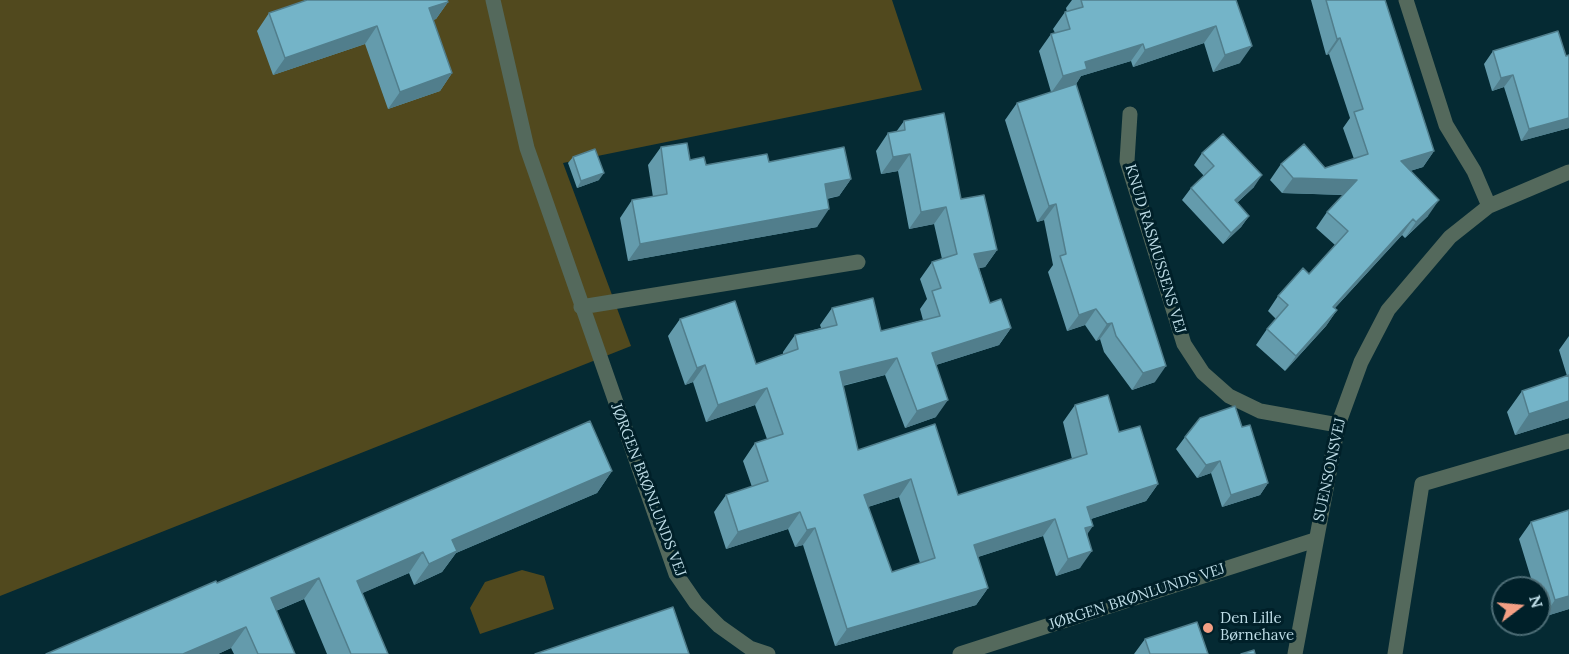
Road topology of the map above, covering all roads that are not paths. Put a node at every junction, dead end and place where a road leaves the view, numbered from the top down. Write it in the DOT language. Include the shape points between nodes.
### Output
graph roads {
  1 [pos="493,0"];
  2 [pos="1406,0"];
  3 [pos="1130,114"];
  4 [pos="1569,172"];
  5 [pos="1489,206"];
  6 [pos="858,262"];
  7 [pos="581,307"];
  8 [pos="1338,425"];
  9 [pos="1569,441"];
  10 [pos="1315,540"];
  11 [pos="749,651"];
  12 [pos="768,654"];
  13 [pos="960,654"];
  14 [pos="1295,654"];
  15 [pos="1395,654"];
  1 -- 7 [label="street, JØRGEN BRØNLUNDS VEJ" via="527,148"];
  2 -- 5 [label="street" via="1446,125 1474,171"];
  3 -- 8 [label="street, KNUD RASMUSSENS VEJ" via="1126,161 1184,344 1203,373 1228,396 1260,411"];
  4 -- 5 [label="street, SUENSONSVEJ"];
  5 -- 8 [label="street, SUENSONSVEJ" via="1450,237 1388,310 1361,362"];
  6 -- 7 [label="street"];
  7 -- 11 [label="street, JØRGEN BRØNLUNDS VEJ" via="676,574 696,603"];
  8 -- 10 [label="street, SUENSONSVEJ"];
  9 -- 15 [label="street" via="1422,484"];
  10 -- 13 [label="street, JØRGEN BRØNLUNDS VEJ"];
  10 -- 14 [label="street, SUENSONSVEJ"];
  11 -- 12 [label="street, JØRGEN BRØNLUNDS VEJ"];
}
